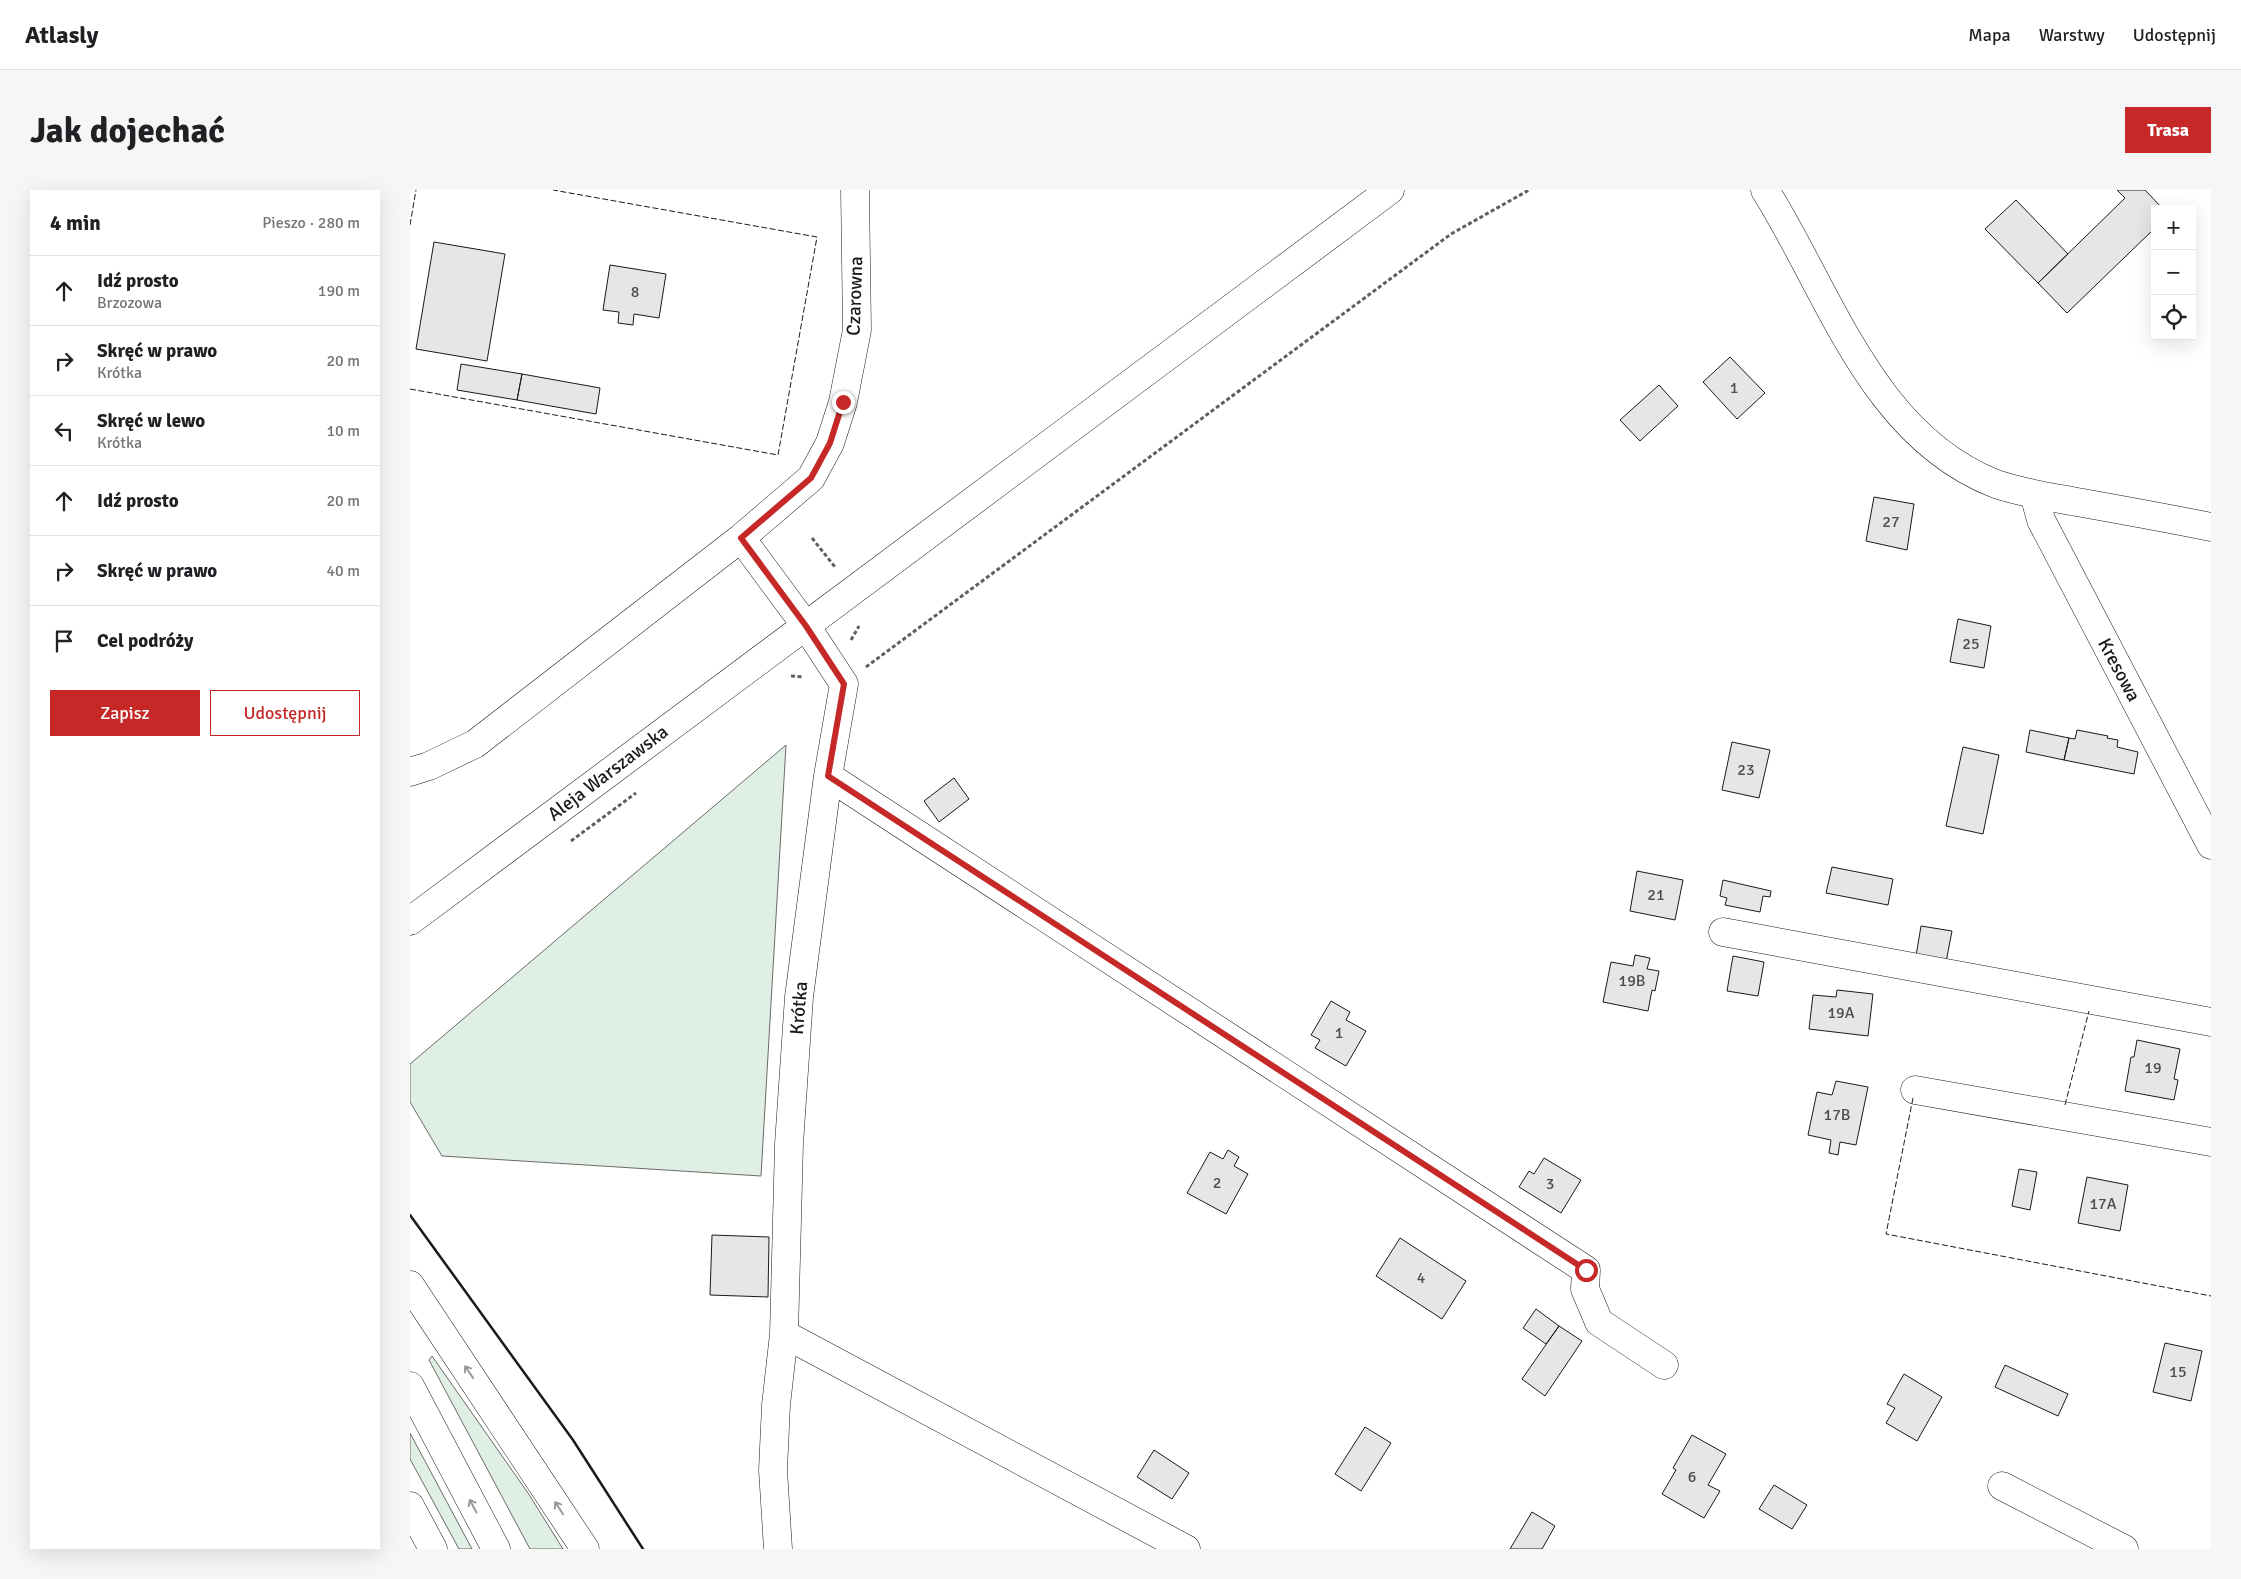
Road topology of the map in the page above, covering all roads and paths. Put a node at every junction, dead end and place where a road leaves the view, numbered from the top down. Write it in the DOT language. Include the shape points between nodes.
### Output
graph roads {
  1 [pos="855,190"];
  2 [pos="1390,190"];
  3 [pos="1529,190"];
  4 [pos="1765,190"];
  5 [pos="2034,494"];
  6 [pos="2211,527"];
  7 [pos="741,538"];
  8 [pos="806,626"];
  9 [pos="844,684"];
  10 [pos="410,772"];
  11 [pos="828,776"];
  12 [pos="2211,845"];
  13 [pos="410,921"];
  14 [pos="1723,932"];
  15 [pos="2211,1022"];
  16 [pos="1915,1090"];
  17 [pos="2211,1142"];
  18 [pos="410,1285"];
  19 [pos="784,1334"];
  20 [pos="1664,1366"];
  21 [pos="410,1386"];
  22 [pos="2002,1486"];
  23 [pos="410,1506"];
  24 [pos="432,1549"];
  25 [pos="496,1549"];
  26 [pos="585,1549"];
  27 [pos="778,1549"];
  28 [pos="1186,1549"];
  29 [pos="2124,1549"];
  1 -- 7 [label="main road, Czarowna" via="857,330 843,402 830,443 811,478"];
  2 -- 8 [label="main road, Aleja Warszawska"];
  3 -- 9 [label="path" via="1451,234"];
  4 -- 5 [label="main road" via="1852,346 1907,423 1931,447 1964,468 1996,484"];
  5 -- 6 [label="main road"];
  5 -- 12 [label="main road, Kresowa" via="2040,520"];
  7 -- 8 [label="main road"];
  7 -- 10 [label="main road, Czarowna" via="475,744"];
  8 -- 9 [label="main road"];
  8 -- 13 [label="main road, Aleja Warszawska"];
  9 -- 11 [label="main road, Krótka"];
  11 -- 19 [label="main road, Krótka" via="799,996 789,1144"];
  11 -- 20 [label="main road" via="1586,1270 1585,1290 1598,1322"];
  14 -- 15 [label="main road"];
  16 -- 17 [label="main road"];
  26 -- 18 [label="main road, one-way"];
  19 -- 27 [label="main road, Krótka" via="773,1470"];
  19 -- 28 [label="main road"];
  25 -- 21 [label="main road, one-way"];
  22 -- 29 [label="main road"];
  23 -- 24 [label="main road"];
}
